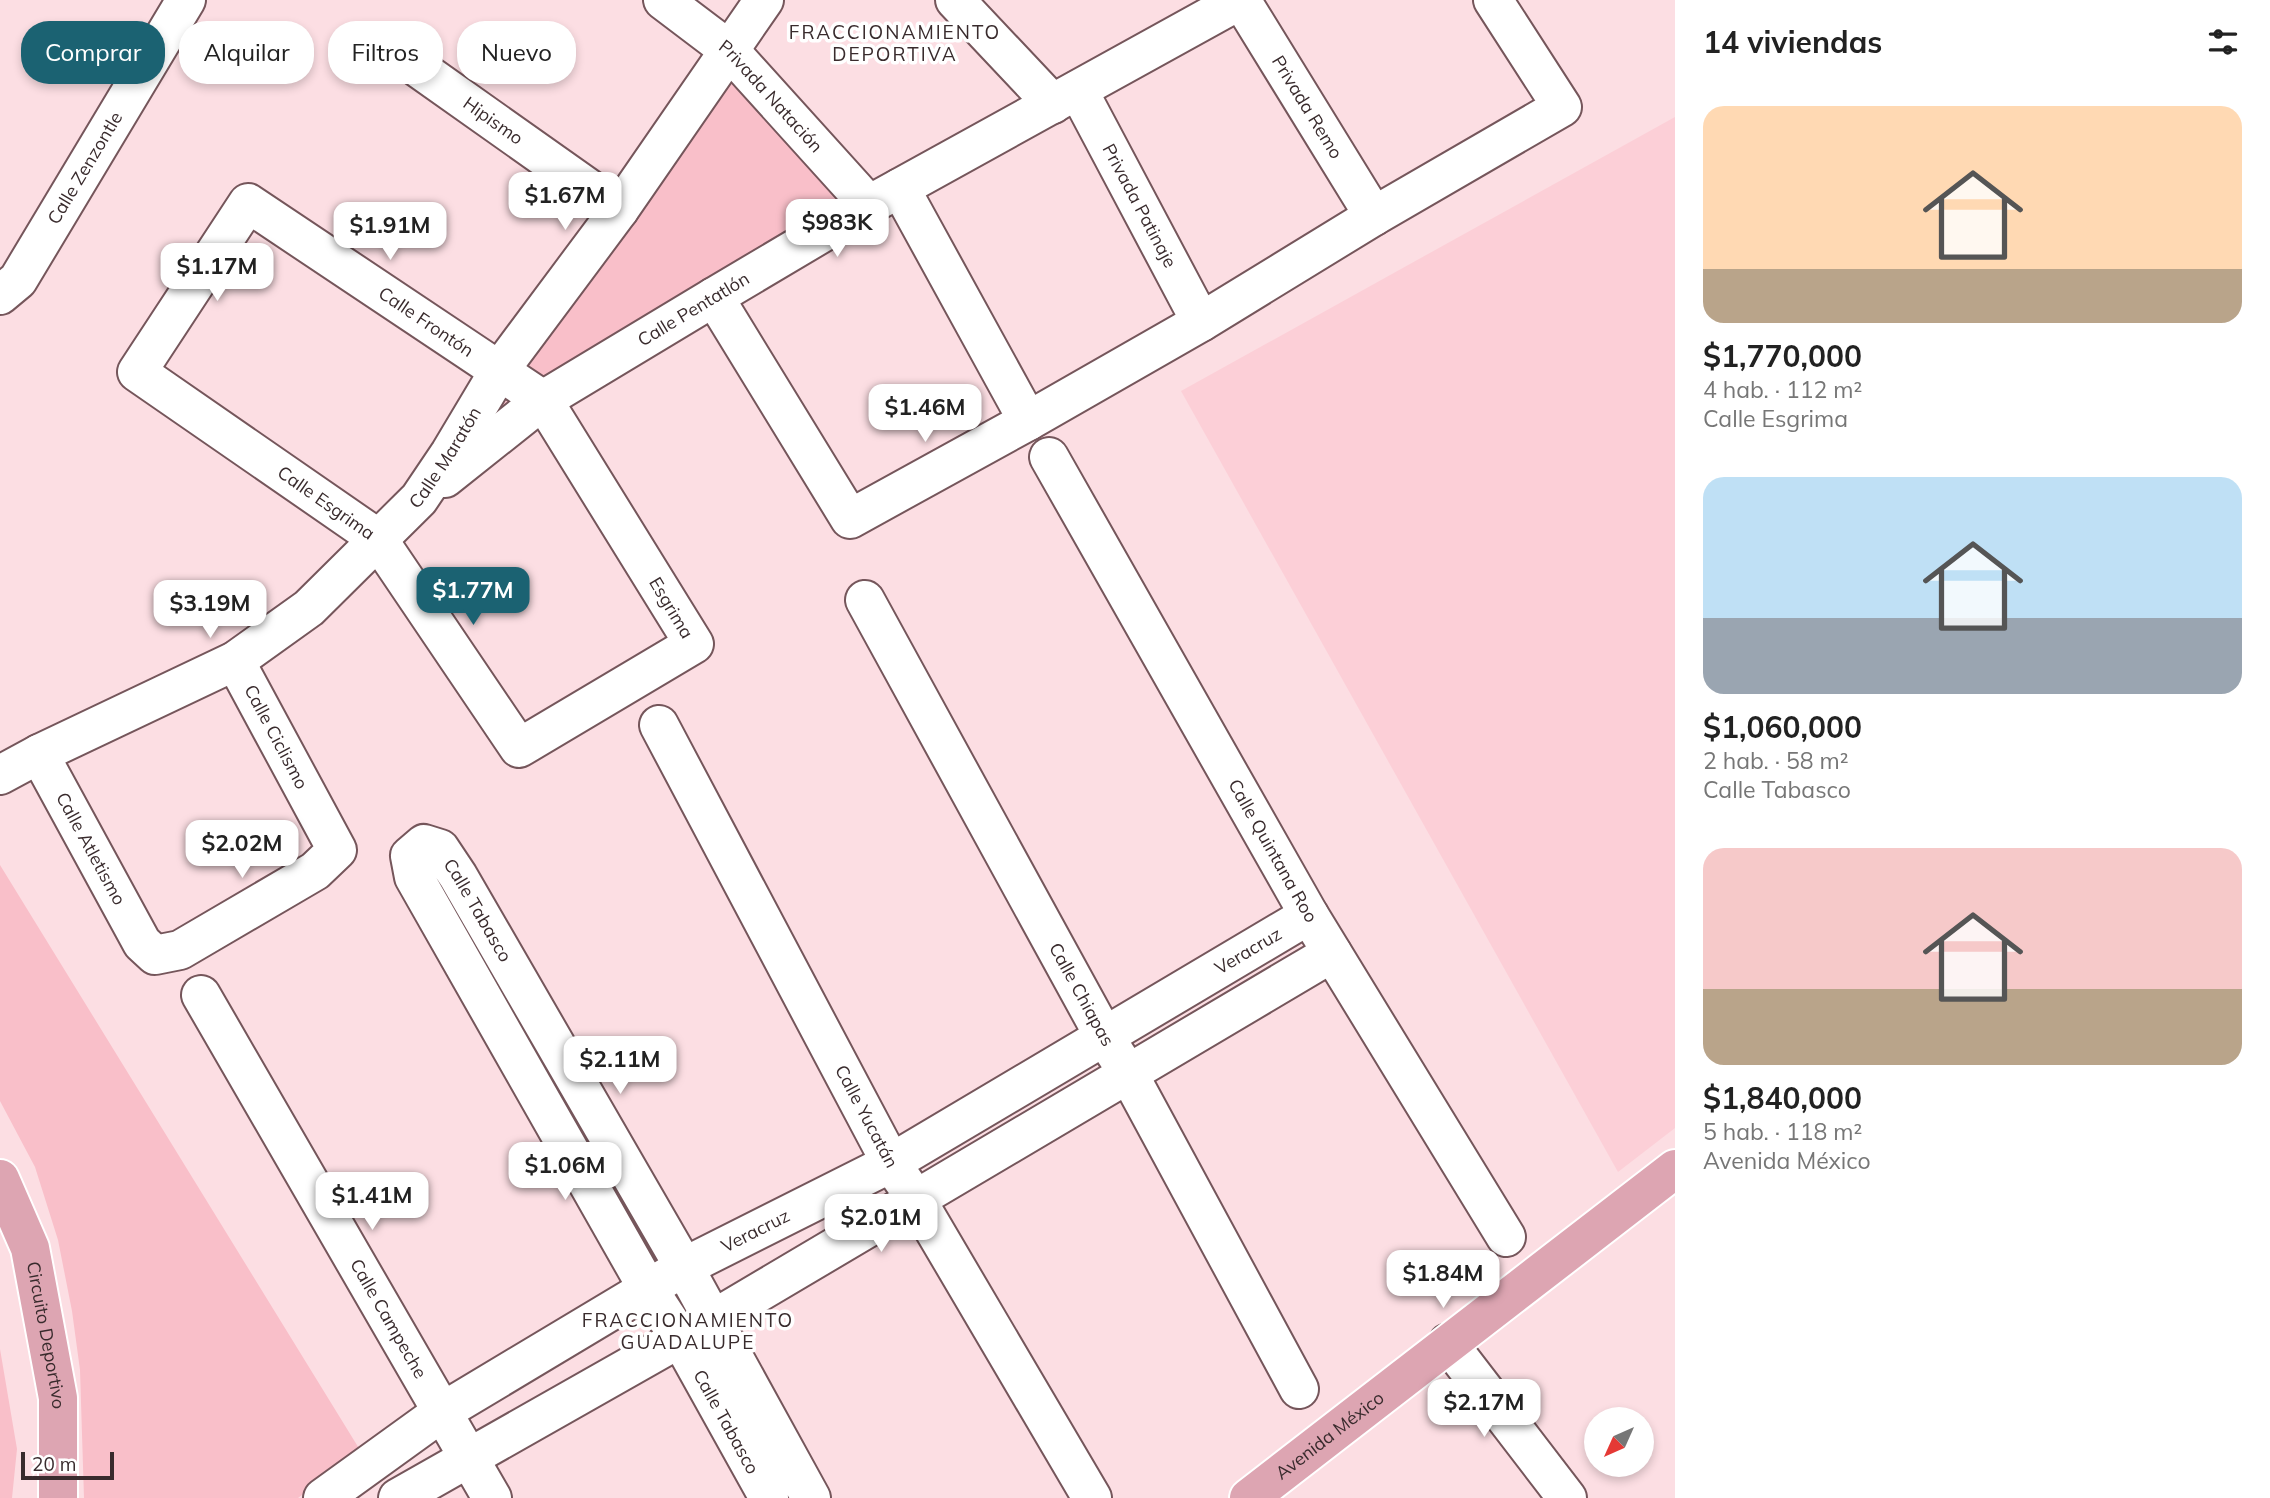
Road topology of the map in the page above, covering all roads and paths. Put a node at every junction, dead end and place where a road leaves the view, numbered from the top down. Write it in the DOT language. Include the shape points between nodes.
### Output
graph roads {
  1 [pos="186,0"];
  2 [pos="663,0"];
  3 [pos="764,0"];
  4 [pos="955,0"];
  5 [pos="1241,0"];
  6 [pos="1493,0"];
  7 [pos="729,50"];
  8 [pos="441,84"];
  9 [pos="1065,97"];
  10 [pos="884,196"];
  11 [pos="619,211"];
  12 [pos="1374,216"];
  13 [pos="0,295"];
  14 [pos="714,298"];
  15 [pos="1201,321"];
  16 [pos="499,371"];
  17 [pos="137,372"];
  18 [pos="543,400"];
  19 [pos="1028,421"];
  20 [pos="1049,457"];
  21 [pos="419,499"];
  22 [pos="377,538"];
  23 [pos="865,600"];
  24 [pos="235,661"];
  25 [pos="659,725"];
  26 [pos="519,748"];
  27 [pos="39,754"];
  28 [pos="0,775"];
  29 [pos="1308,915"];
  30 [pos="142,943"];
  31 [pos="1332,953"];
  32 [pos="201,995"];
  33 [pos="1104,1035"];
  34 [pos="1128,1073"];
  35 [pos="891,1163"];
  36 [pos="0,1179"];
  37 [pos="1670,1184"];
  38 [pos="916,1199"];
  39 [pos="1506,1237"];
  40 [pos="684,1267"];
  41 [pos="648,1289"];
  42 [pos="696,1329"];
  43 [pos="1448,1343"];
  44 [pos="1299,1389"];
  45 [pos="442,1412"];
  46 [pos="469,1459"];
  47 [pos="58,1498"];
  48 [pos="323,1498"];
  49 [pos="398,1498"];
  50 [pos="492,1498"];
  51 [pos="769,1498"];
  52 [pos="811,1498"];
  53 [pos="1092,1498"];
  54 [pos="1249,1498"];
  55 [pos="1567,1498"];
  1 -- 13 [label="street, Calle Zenzontle" via="18,280"];
  2 -- 7 [label="street, Privada Natación"];
  3 -- 7 [label="street, Calle Maratón"];
  4 -- 9 [label="street, Privada Patinaje"];
  5 -- 9 [label="street, Calle Pentatlón"];
  5 -- 12 [label="street, Privada Remo"];
  6 -- 12 [label="street" via="1562,107"];
  7 -- 10 [label="street, Privada Natación"];
  7 -- 11 [label="street, Calle Maratón"];
  8 -- 11 [label="street, Hipismo"];
  9 -- 10 [label="street, Calle Pentatlón"];
  9 -- 15 [label="street, Privada Patinaje"];
  10 -- 14 [label="street, Calle Pentatlón"];
  10 -- 19 [label="street, Privada Natación"];
  11 -- 16 [label="street, Calle Maratón"];
  12 -- 15 [label="street"];
  14 -- 18 [label="street, Calle Pentatlón"];
  14 -- 19 [label="street" via="849,519"];
  15 -- 19 [label="street"];
  16 -- 17 [label="street, Calle Frontón" via="248,203"];
  16 -- 18 [label="street, Calle Frontón"];
  16 -- 21 [label="street, Calle Maratón"];
  17 -- 22 [label="street, Calle Esgrima"];
  18 -- 21 [label="street, Calle Pentatlón"];
  18 -- 26 [label="street, Esgrima" via="694,644"];
  20 -- 29 [label="street, Calle Quintana Roo"];
  21 -- 22 [label="street, Calle Maratón"];
  22 -- 24 [label="street, Calle Maratón" via="309,608"];
  22 -- 26 [label="street, Calle Esgrima"];
  23 -- 33 [label="street, Calle Chiapas"];
  24 -- 27 [label="street, Calle Maratón"];
  24 -- 30 [label="street, Calle Ciclismo" via="337,850 315,871 180,950 155,955"];
  25 -- 35 [label="street, Calle Yucatán"];
  27 -- 28 [label="street, Calle Maratón"];
  27 -- 30 [label="street, Calle Atletismo"];
  29 -- 31 [label="street, Calle Quintana Roo"];
  29 -- 33 [label="street, Veracruz"];
  31 -- 34 [label="street"];
  31 -- 39 [label="street, Calle Quintana Roo"];
  32 -- 45 [label="street, Calle Campeche"];
  33 -- 34 [label="street, Calle Chiapas"];
  33 -- 35 [label="street, Veracruz"];
  34 -- 38 [label="street"];
  34 -- 44 [label="street, Calle Chiapas"];
  35 -- 38 [label="street, Calle Yucatán"];
  35 -- 40 [label="street, Veracruz"];
  36 -- 47 [label="main road, Circuito Deportivo" via="30,1248 56,1384"];
  37 -- 43 [label="main road, Avenida México"];
  38 -- 42 [label="street"];
  38 -- 53 [label="street, Calle Yucatán"];
  40 -- 41 [label="street, Veracruz"];
  40 -- 41 [label="street, Calle Tabasco" via="458,876 440,849 424,844 410,856 414,877"];
  40 -- 42 [label="street, Calle Tabasco"];
  41 -- 42 [label="street, Calle Tabasco"];
  41 -- 45 [label="street, Veracruz"];
  42 -- 46 [label="street"];
  42 -- 51 [label="street, Calle Tabasco"];
  42 -- 52 [label="street, Calle Tabasco"];
  43 -- 54 [label="main road, Avenida México"];
  43 -- 55 [label="street"];
  45 -- 46 [label="street, Calle Campeche"];
  45 -- 48 [label="street, Veracruz"];
  46 -- 49 [label="street"];
  46 -- 50 [label="street, Calle Campeche"];
}
